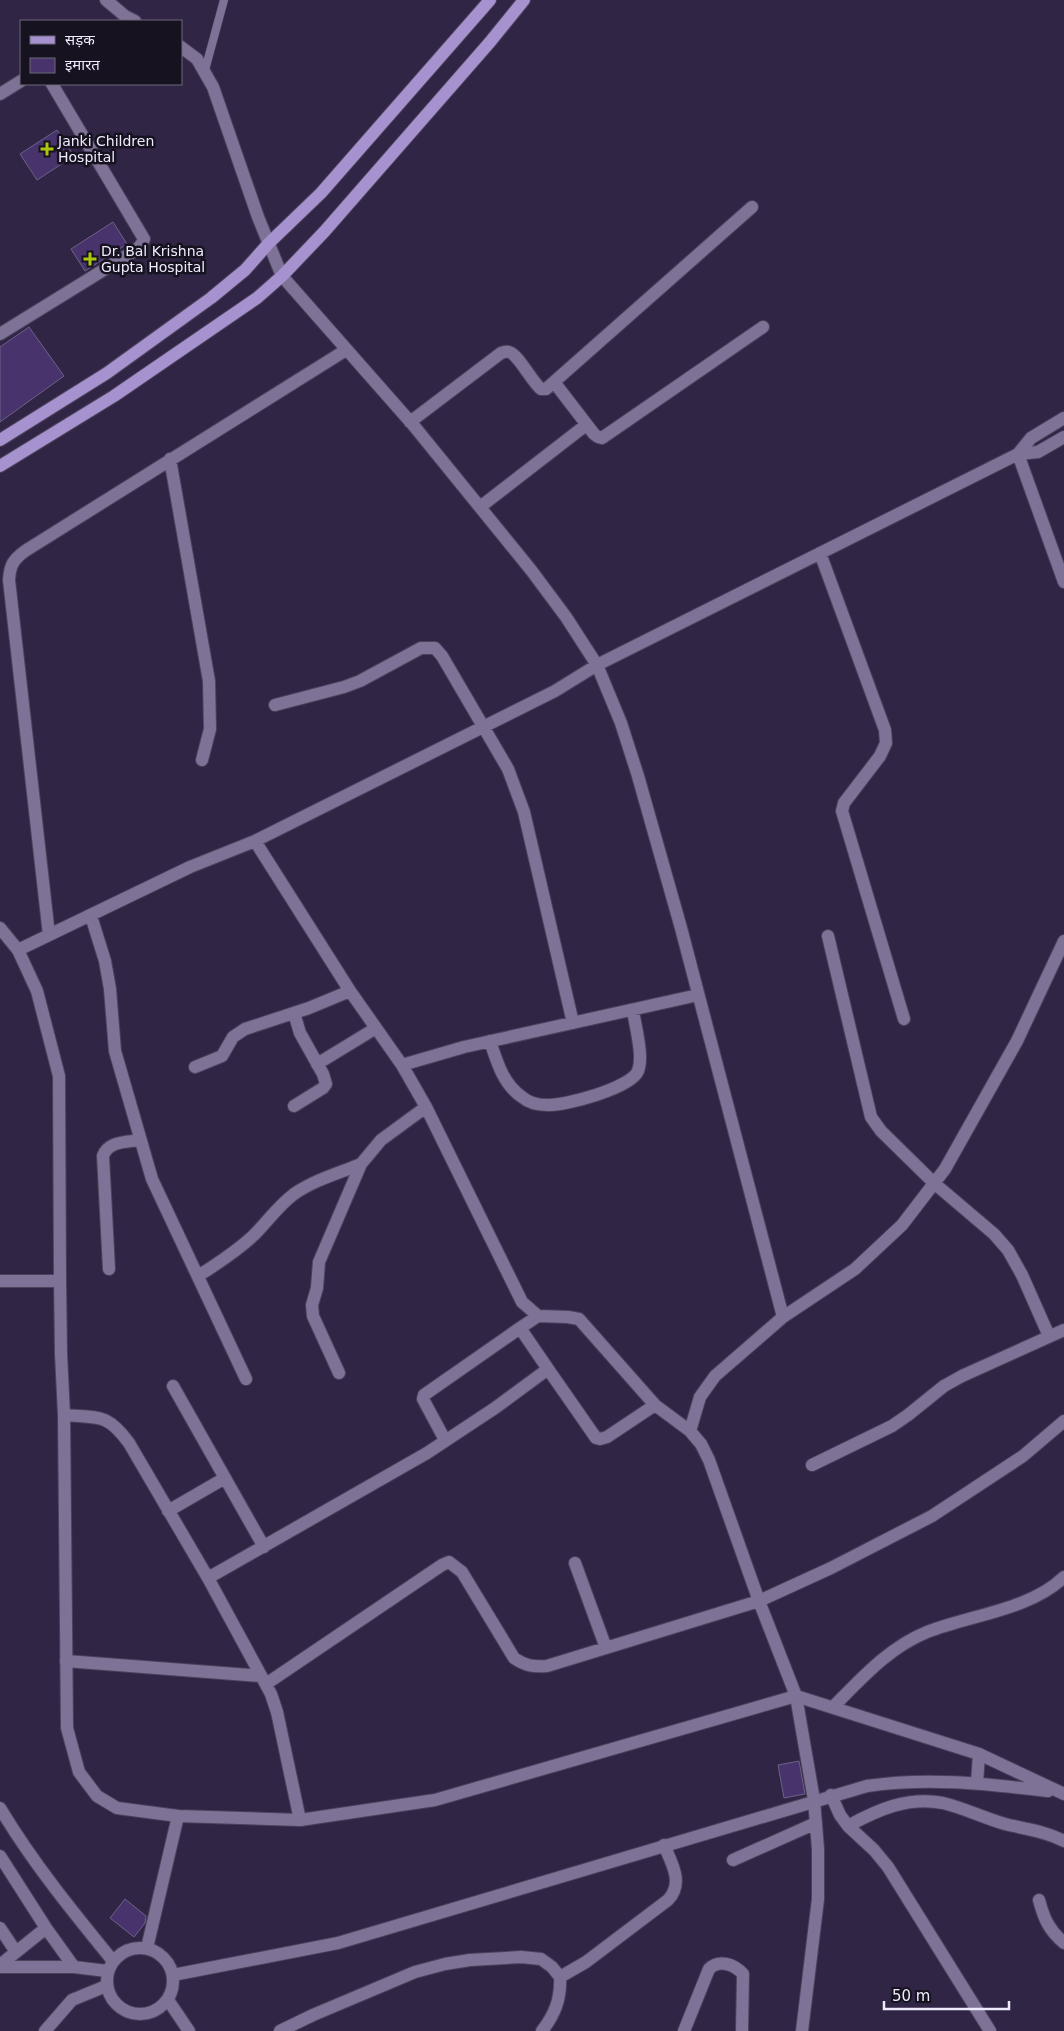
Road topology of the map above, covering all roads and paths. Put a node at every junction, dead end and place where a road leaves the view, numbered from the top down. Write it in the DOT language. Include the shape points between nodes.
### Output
graph roads {
  1 [pos="106,0"];
  2 [pos="224,0"];
  3 [pos="490,0"];
  4 [pos="524,0"];
  5 [pos="125,19"];
  6 [pos="182,47"];
  7 [pos="205,70"];
  8 [pos="20,82"];
  9 [pos="53,85"];
  10 [pos="0,94"];
  11 [pos="752,207"];
  12 [pos="269,243"];
  13 [pos="282,276"];
  14 [pos="763,327"];
  15 [pos="0,334"];
  16 [pos="346,350"];
  17 [pos="554,382"];
  18 [pos="1064,418"];
  19 [pos="410,422"];
  20 [pos="586,425"];
  21 [pos="1064,437"];
  22 [pos="0,440"];
  23 [pos="1018,454"];
  24 [pos="170,459"];
  25 [pos="0,466"];
  26 [pos="480,507"];
  27 [pos="820,553"];
  28 [pos="1064,582"];
  29 [pos="597,665"];
  30 [pos="275,704"];
  31 [pos="484,727"];
  32 [pos="202,760"];
  33 [pos="255,841"];
  34 [pos="91,916"];
  35 [pos="0,928"];
  36 [pos="49,935"];
  37 [pos="828,936"];
  38 [pos="1064,941"];
  39 [pos="18,950"];
  40 [pos="350,991"];
  41 [pos="698,996"];
  42 [pos="633,1010"];
  43 [pos="294,1013"];
  44 [pos="904,1019"];
  45 [pos="573,1023"];
  46 [pos="376,1028"];
  47 [pos="490,1041"];
  48 [pos="317,1064"];
  49 [pos="402,1065"];
  50 [pos="195,1067"];
  51 [pos="294,1106"];
  52 [pos="426,1107"];
  53 [pos="140,1140"];
  54 [pos="362,1164"];
  55 [pos="934,1183"];
  56 [pos="108,1269"];
  57 [pos="198,1276"];
  58 [pos="0,1281"];
  59 [pos="60,1281"];
  60 [pos="538,1316"];
  61 [pos="783,1317"];
  62 [pos="520,1328"];
  63 [pos="1064,1330"];
  64 [pos="1049,1336"];
  65 [pos="548,1369"];
  66 [pos="339,1373"];
  67 [pos="246,1379"];
  68 [pos="173,1386"];
  69 [pos="655,1405"];
  70 [pos="64,1415"];
  71 [pos="1064,1421"];
  72 [pos="690,1431"];
  73 [pos="445,1440"];
  74 [pos="812,1465"];
  75 [pos="225,1478"];
  76 [pos="168,1511"];
  77 [pos="264,1546"];
  78 [pos="574,1563"];
  79 [pos="1064,1577"];
  80 [pos="208,1578"];
  81 [pos="759,1601"];
  82 [pos="606,1648"];
  83 [pos="66,1661"];
  84 [pos="263,1680"];
  85 [pos="796,1696"];
  86 [pos="833,1707"];
  87 [pos="979,1754"];
  88 [pos="977,1783"];
  89 [pos="1062,1790"];
  90 [pos="831,1795"];
  91 [pos="814,1800"];
  92 [pos="0,1808"];
  93 [pos="178,1816"];
  94 [pos="300,1820"];
  95 [pos="816,1823"];
  96 [pos="848,1826"];
  97 [pos="1064,1841"];
  98 [pos="664,1845"];
  99 [pos="0,1856"];
  100 [pos="733,1860"];
  101 [pos="1038,1900"];
  102 [pos="0,1928"];
  103 [pos="46,1928"];
  104 [pos="1064,1943"];
  105 [pos="147,1948"];
  106 [pos="16,1952"];
  107 [pos="0,1966"];
  108 [pos="110,1966"];
  109 [pos="74,1967"];
  110 [pos="173,1975"];
  111 [pos="560,1977"];
  112 [pos="106,1986"];
  113 [pos="168,2000"];
  114 [pos="46,2031"];
  115 [pos="190,2031"];
  116 [pos="280,2031"];
  117 [pos="542,2031"];
  118 [pos="684,2031"];
  119 [pos="742,2031"];
  120 [pos="802,2031"];
  121 [pos="990,2031"];
  1 -- 5 [label="street"];
  2 -- 7 [label="lane"];
  3 -- 12 [label="main road" via="320,193"];
  4 -- 13 [label="main road" via="324,232"];
  6 -- 7 [label="street"];
  7 -- 12 [label="street"];
  8 -- 10 [label="street"];
  9 -- 15 [label="street" via="144,239 136,250"];
  11 -- 17 [label="street"];
  12 -- 13 [label="street"];
  12 -- 22 [label="main road" via="245,270 203,303 107,373"];
  13 -- 16 [label="street"];
  13 -- 25 [label="main road" via="257,298 114,396"];
  14 -- 20 [label="street" via="607,436 598,438"];
  16 -- 19 [label="street"];
  16 -- 24 [label="street"];
  17 -- 19 [label="street" via="541,389 511,352 506,351"];
  17 -- 20 [label="street"];
  18 -- 23 [label="street" via="1031,438"];
  19 -- 26 [label="street"];
  20 -- 26 [label="street"];
  21 -- 23 [label="street" via="1038,452"];
  23 -- 27 [label="street"];
  23 -- 28 [label="street"];
  24 -- 32 [label="street" via="209,681 210,728"];
  24 -- 36 [label="street" via="25,551 10,566 10,590"];
  26 -- 29 [label="street" via="560,609"];
  27 -- 29 [label="street"];
  27 -- 44 [label="street" via="885,730 886,743 880,756 844,803 842,811"];
  29 -- 31 [label="street" via="555,692"];
  29 -- 41 [label="street" via="638,776"];
  30 -- 31 [label="street" via="360,681 427,647 435,648 442,656"];
  31 -- 33 [label="street"];
  31 -- 45 [label="street" via="508,769 524,812"];
  33 -- 34 [label="street"];
  33 -- 40 [label="street"];
  34 -- 36 [label="street"];
  34 -- 53 [label="street" via="110,989 115,1051"];
  35 -- 39 [label="street"];
  36 -- 39 [label="street"];
  37 -- 55 [label="street" via="871,1117"];
  38 -- 55 [label="street" via="1017,1040"];
  39 -- 59 [label="street" via="37,991 59,1076"];
  40 -- 43 [label="street"];
  40 -- 46 [label="street"];
  41 -- 42 [label="street"];
  41 -- 61 [label="street"];
  42 -- 45 [label="street"];
  42 -- 47 [label="street" via="641,1059 638,1072 629,1081 604,1093 549,1106 534,1104 513,1090 503,1076"];
  43 -- 48 [label="street" via="300,1033"];
  43 -- 50 [label="street" via="245,1029 233,1037 222,1056"];
  45 -- 47 [label="street"];
  46 -- 48 [label="street"];
  46 -- 49 [label="street"];
  47 -- 49 [label="street"];
  48 -- 51 [label="street" via="326,1084"];
  49 -- 52 [label="street"];
  52 -- 54 [label="street" via="381,1140"];
  52 -- 60 [label="street" via="522,1302"];
  53 -- 56 [label="street" via="113,1144 107,1147 103,1156"];
  53 -- 57 [label="street" via="152,1179"];
  54 -- 57 [label="street" via="295,1193 254,1235"];
  54 -- 66 [label="street" via="319,1262 312,1305"];
  55 -- 61 [label="street" via="902,1225 856,1269"];
  55 -- 64 [label="street" via="1008,1250"];
  57 -- 67 [label="street"];
  58 -- 59 [label="street"];
  59 -- 70 [label="street"];
  60 -- 62 [label="street"];
  60 -- 69 [label="street" via="579,1319"];
  61 -- 72 [label="street" via="704,1389"];
  62 -- 65 [label="street"];
  62 -- 73 [label="street" via="424,1395 423,1399"];
  63 -- 64 [label="street"];
  64 -- 74 [label="street" via="962,1376 892,1426"];
  65 -- 69 [label="street" via="596,1438 607,1436"];
  65 -- 73 [label="street"];
  68 -- 75 [label="street"];
  69 -- 72 [label="street"];
  70 -- 76 [label="street" via="109,1421 120,1430"];
  70 -- 83 [label="street"];
  71 -- 81 [label="street" via="1023,1456 932,1516 832,1568"];
  72 -- 81 [label="street" via="709,1460"];
  73 -- 77 [label="street"];
  75 -- 76 [label="street"];
  75 -- 77 [label="street"];
  76 -- 80 [label="street"];
  77 -- 80 [label="street"];
  78 -- 82 [label="street"];
  79 -- 86 [label="street" via="1020,1603 928,1632 907,1642 878,1662"];
  80 -- 84 [label="street"];
  81 -- 82 [label="street"];
  81 -- 85 [label="street"];
  82 -- 84 [label="street" via="547,1666 524,1665 514,1658 462,1572 449,1562"];
  83 -- 84 [label="street"];
  83 -- 93 [label="street" via="66,1728 79,1772 97,1796 117,1808"];
  84 -- 94 [label="street" via="277,1712"];
  85 -- 86 [label="street"];
  85 -- 91 [label="street"];
  85 -- 94 [label="street" via="435,1800"];
  86 -- 87 [label="street"];
  87 -- 88 [label="street"];
  87 -- 89 [label="street"];
  88 -- 89 [label="street"];
  88 -- 90 [label="street" via="897,1781"];
  90 -- 91 [label="street"];
  90 -- 96 [label="street"];
  91 -- 95 [label="street"];
  91 -- 98 [label="street"];
  92 -- 108 [label="street" via="24,1848"];
  93 -- 94 [label="street"];
  93 -- 105 [label="street"];
  95 -- 100 [label="street"];
  95 -- 120 [label="street" via="818,1900"];
  96 -- 97 [label="street" via="895,1805 942,1803"];
  96 -- 121 [label="street" via="888,1866"];
  98 -- 110 [label="street" via="338,1943"];
  98 -- 111 [label="street" via="677,1878 675,1894 586,1962"];
  99 -- 103 [label="street"];
  101 -- 104 [label="street" via="1047,1926"];
  102 -- 106 [label="street"];
  103 -- 106 [label="street"];
  103 -- 109 [label="street"];
  105 -- 108 [label="street" via="122,1952"];
  105 -- 110 [label="street" via="159,1953"];
  106 -- 107 [label="street"];
  107 -- 109 [label="street"];
  108 -- 109 [label="street"];
  108 -- 112 [label="street"];
  110 -- 113 [label="street"];
  111 -- 116 [label="street" via="541,1959 521,1957 445,1964 406,1975"];
  111 -- 117 [label="street" via="561,1991 555,2013"];
  112 -- 113 [label="street" via="111,1999 120,2008 134,2014 158,2010"];
  112 -- 114 [label="street" via="72,2000"];
  113 -- 115 [label="street"];
  118 -- 119 [label="street" via="709,1969 719,1962 733,1966 743,1974"];
}
